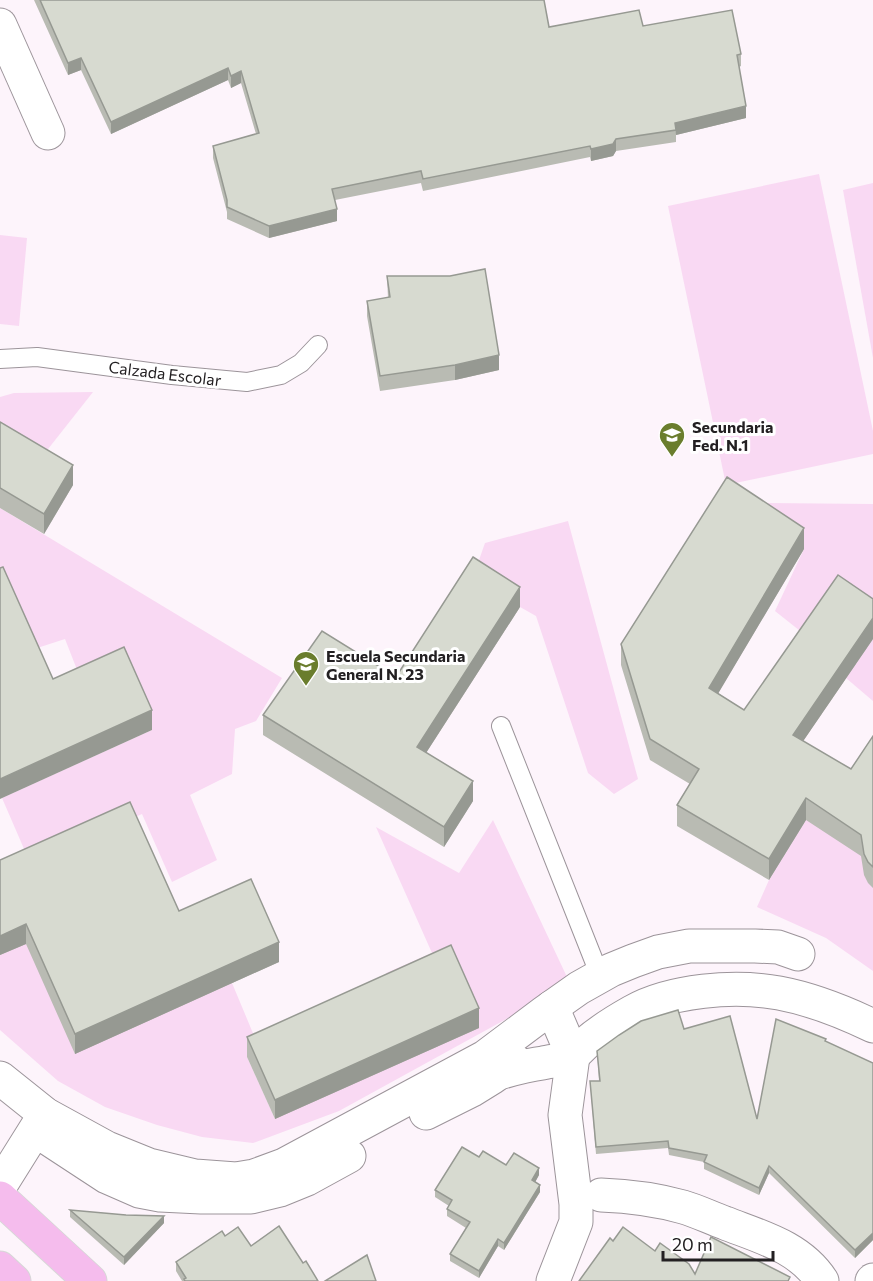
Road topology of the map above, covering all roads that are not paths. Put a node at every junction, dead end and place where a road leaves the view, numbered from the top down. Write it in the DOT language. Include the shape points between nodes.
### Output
graph roads {
  1 [pos="0,25"];
  2 [pos="48,133"];
  3 [pos="318,345"];
  4 [pos="0,359"];
  5 [pos="501,726"];
  6 [pos="798,954"];
  7 [pos="600,976"];
  8 [pos="556,1014"];
  9 [pos="873,1026"];
  10 [pos="573,1056"];
  11 [pos="499,1073"];
  12 [pos="0,1078"];
  13 [pos="40,1122"];
  14 [pos="0,1186"];
  15 [pos="0,1198"];
  16 [pos="589,1202"];
  17 [pos="0,1268"];
  18 [pos="14,1281"];
  19 [pos="90,1281"];
  20 [pos="553,1281"];
  21 [pos="822,1281"];
  1 -- 2 [label="street"];
  3 -- 4 [label="lane, Calzada Escolar" via="301,363 281,375 247,382 37,357"];
  5 -- 7 [label="lane"];
  6 -- 7 [label="street" via="778,947 689,946 633,960"];
  7 -- 8 [label="street"];
  8 -- 10 [label="street"];
  8 -- 11 [label="street" via="516,1060"];
  8 -- 13 [label="street" via="485,1057 284,1165 254,1176 214,1178 157,1167"];
  9 -- 10 [label="street" via="778,993 714,991 663,1000 634,1011"];
  10 -- 11 [label="street"];
  10 -- 16 [label="street" via="565,1115 571,1164"];
  11 -- 13 [label="street" via="307,1179 251,1197 212,1198 139,1191 107,1177"];
  12 -- 13 [label="street"];
  13 -- 14 [label="street"];
  15 -- 19 [label="main road"];
  16 -- 20 [label="street" via="576,1222"];
  16 -- 21 [label="street" via="623,1196 683,1207 782,1246 802,1258"];
  17 -- 18 [label="main road"];
}
